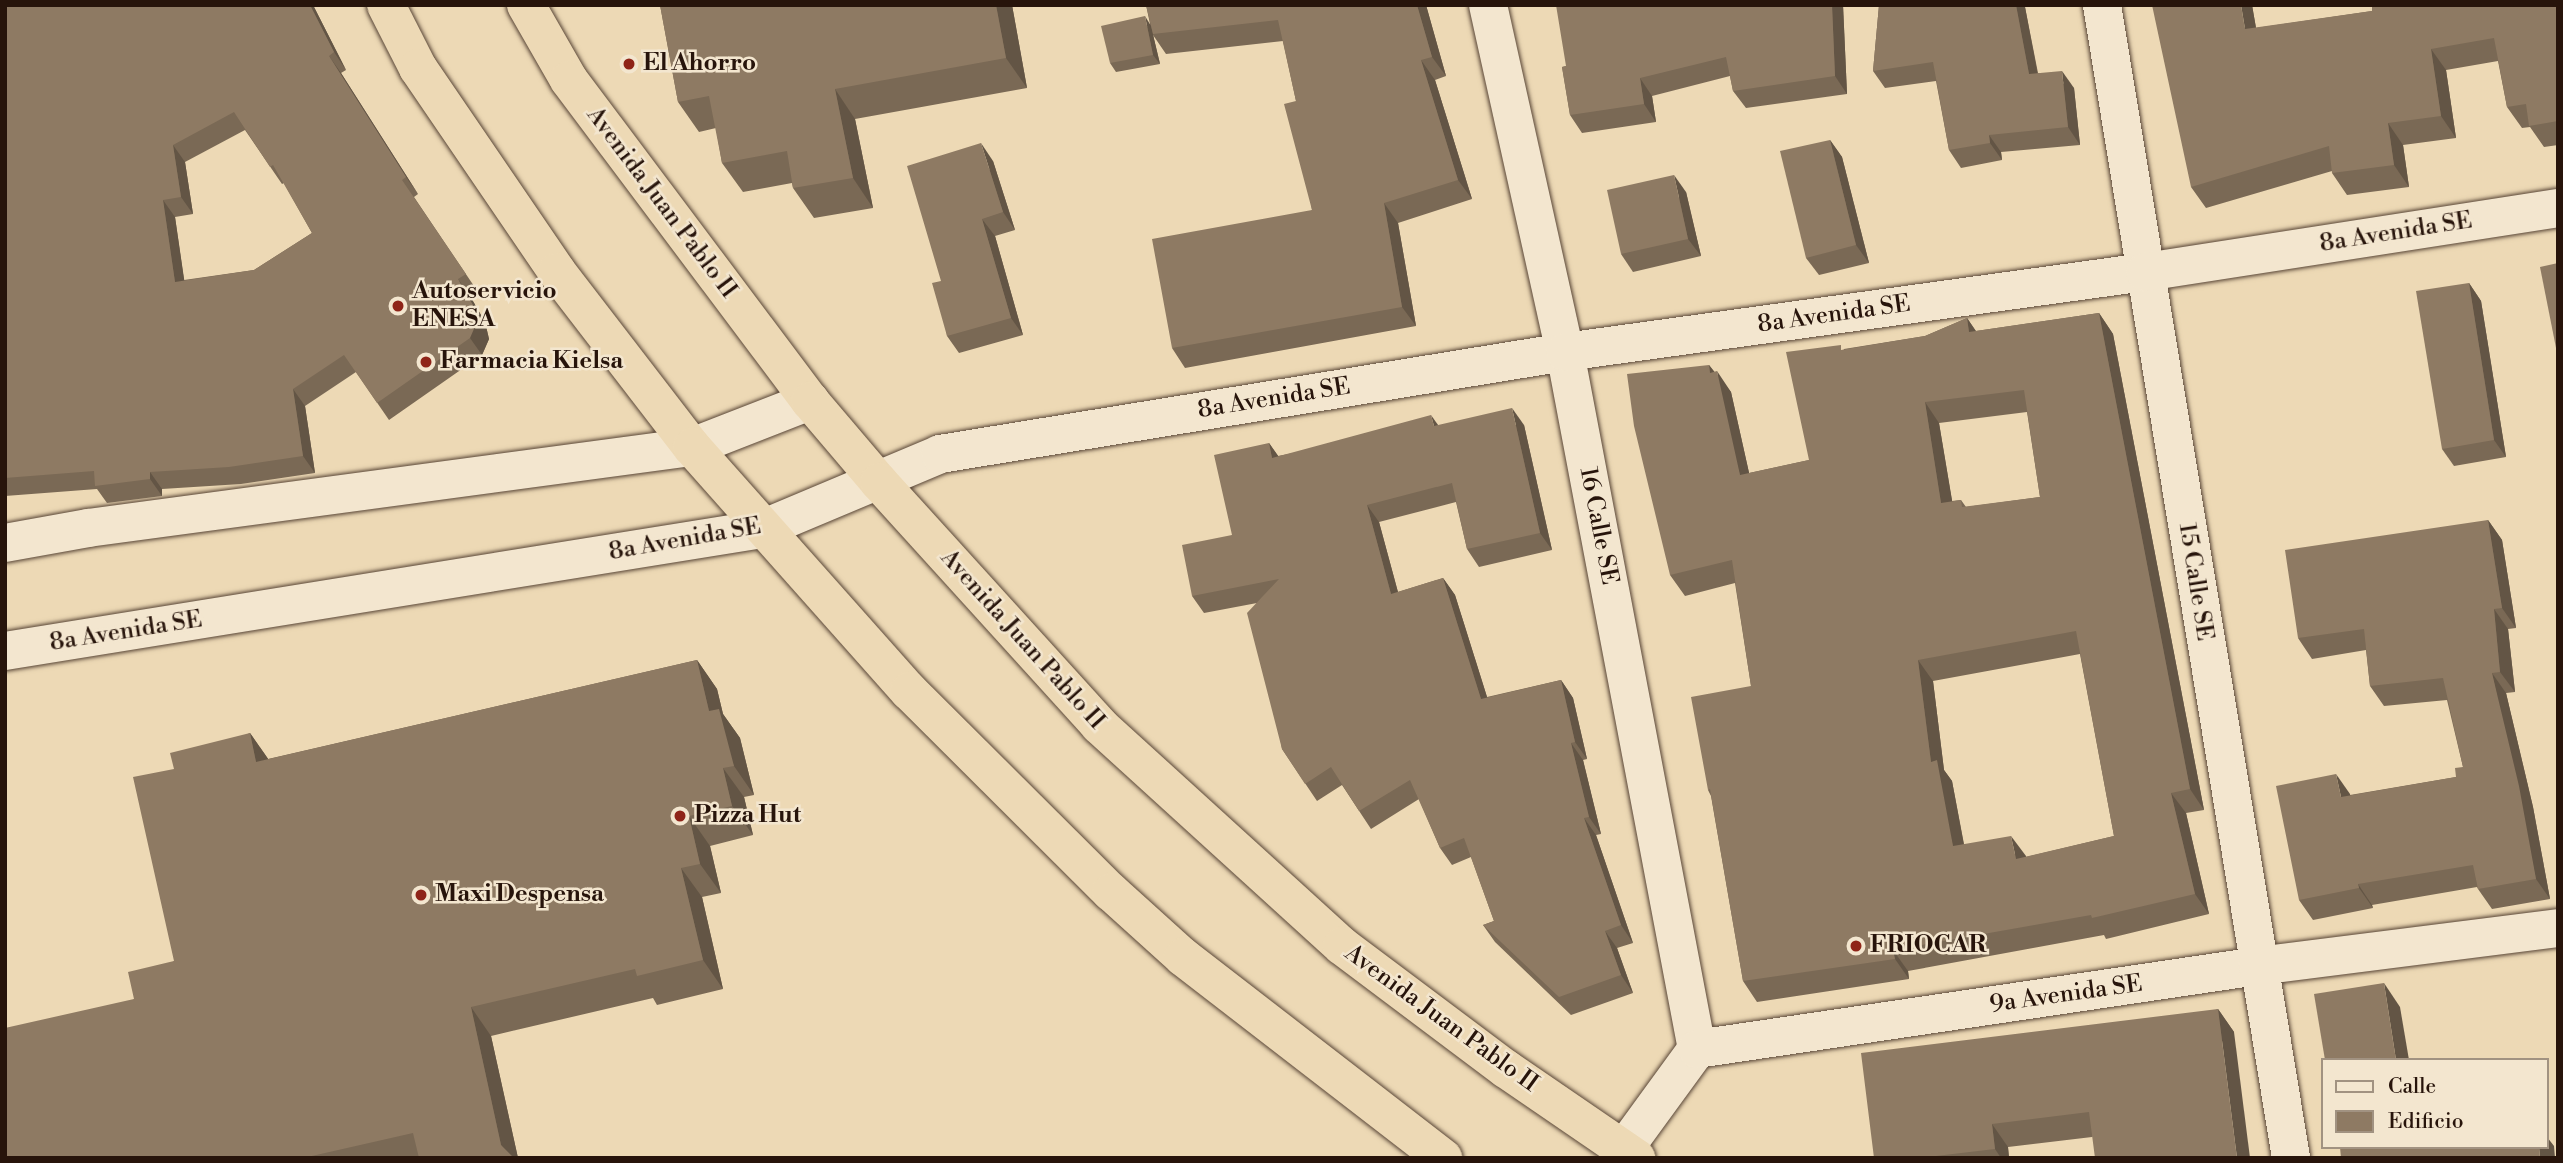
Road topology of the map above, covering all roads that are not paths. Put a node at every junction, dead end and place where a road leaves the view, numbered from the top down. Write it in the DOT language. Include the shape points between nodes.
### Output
graph roads {
  1 [pos="386,5"];
  2 [pos="526,5"];
  3 [pos="1488,5"];
  4 [pos="2102,5"];
  5 [pos="2558,208"];
  6 [pos="2144,272"];
  7 [pos="1565,352"];
  8 [pos="810,401"];
  9 [pos="692,447"];
  10 [pos="879,482"];
  11 [pos="762,528"];
  12 [pos="5,543"];
  13 [pos="5,651"];
  14 [pos="2558,928"];
  15 [pos="2258,966"];
  16 [pos="1697,1049"];
  17 [pos="1630,1153"];
  18 [pos="1443,1158"];
  19 [pos="2291,1158"];
  1 -- 9 [label="highway" via="418,68 557,272"];
  2 -- 8 [label="highway, Avenida Juan Pablo II" via="569,80"];
  3 -- 7 [label="street, 16 Calle SE"];
  4 -- 6 [label="street, 15 Calle SE"];
  5 -- 6 [label="street, 8a Avenida SE"];
  6 -- 7 [label="street, 8a Avenida SE"];
  6 -- 15 [label="street, 15 Calle SE"];
  7 -- 10 [label="street, 8a Avenida SE" via="940,454"];
  7 -- 16 [label="street, 16 Calle SE"];
  8 -- 9 [label="street"];
  8 -- 10 [label="highway, Avenida Juan Pablo II"];
  9 -- 11 [label="highway"];
  9 -- 12 [label="street"];
  10 -- 11 [label="street, 8a Avenida SE"];
  10 -- 17 [label="highway, Avenida Juan Pablo II" via="1099,726 1342,946 1506,1069"];
  11 -- 13 [label="street, 8a Avenida SE"];
  11 -- 18 [label="highway" via="909,691 1111,892 1183,957"];
  14 -- 15 [label="street, 9a Avenida SE"];
  15 -- 16 [label="street, 9a Avenida SE"];
  15 -- 19 [label="street, 15 Calle SE"];
  16 -- 17 [label="street"];
}
